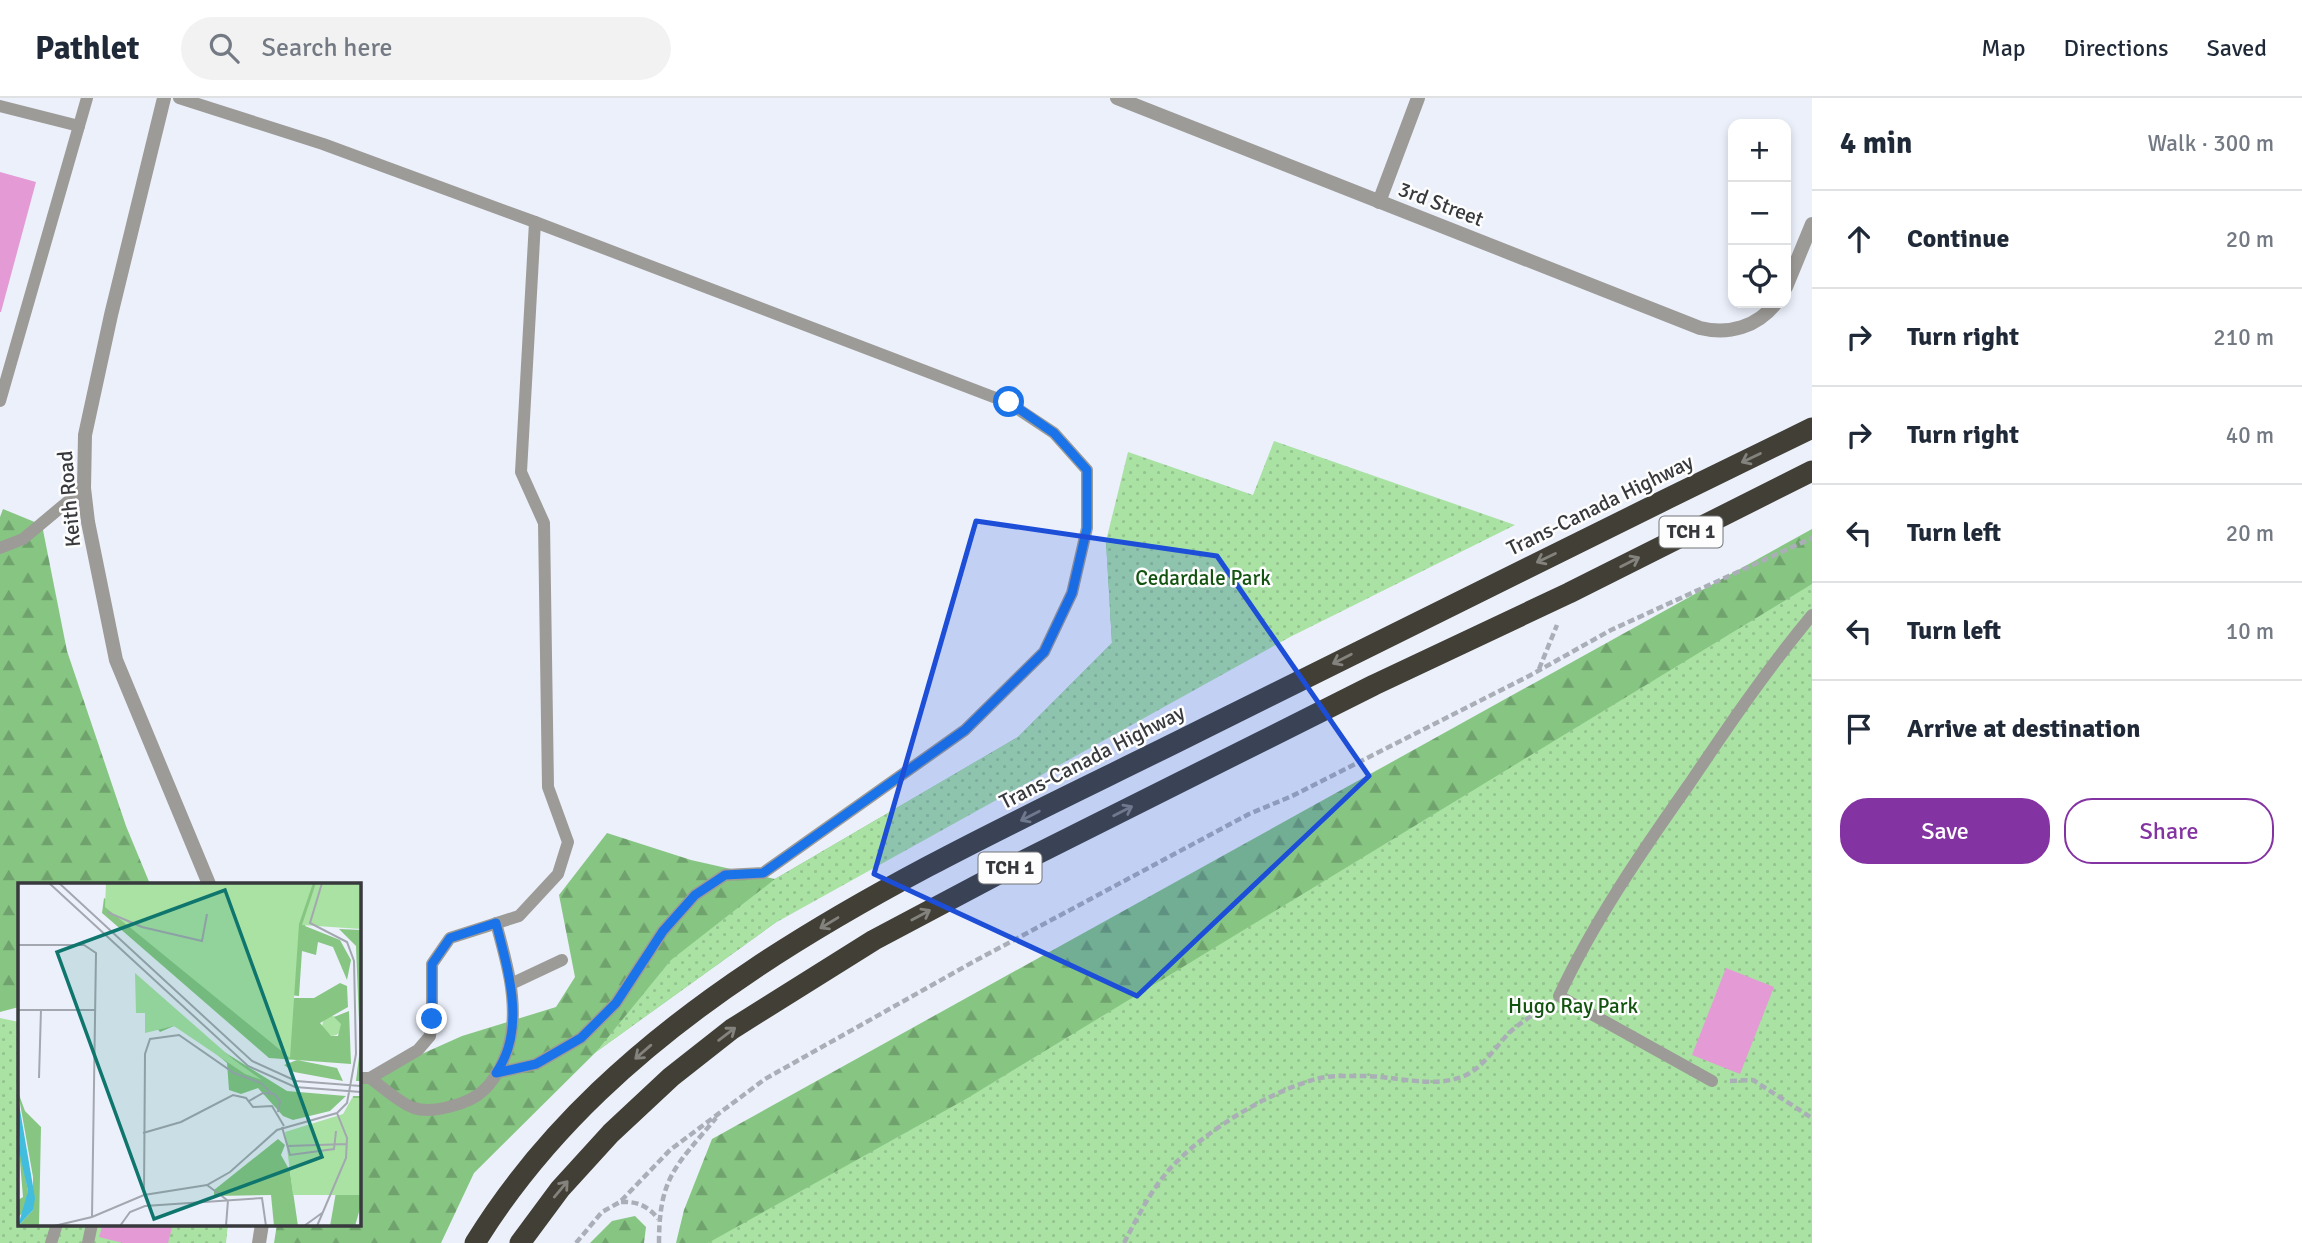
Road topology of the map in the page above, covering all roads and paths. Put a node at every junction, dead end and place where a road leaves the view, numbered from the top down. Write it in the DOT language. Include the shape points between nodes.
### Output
graph roads {
  1 [pos="87,98"];
  2 [pos="164,98"];
  3 [pos="179,98"];
  4 [pos="1117,98"];
  5 [pos="1418,98"];
  6 [pos="0,106"];
  7 [pos="79,126"];
  8 [pos="1379,202"];
  9 [pos="535,222"];
  10 [pos="1812,224"];
  11 [pos="1791,275"];
  12 [pos="1771,308"];
  13 [pos="0,401"];
  14 [pos="1812,428"];
  15 [pos="1812,471"];
  16 [pos="84,488"];
  17 [pos="1812,538"];
  18 [pos="0,548"];
  19 [pos="1569,593"];
  20 [pos="1812,615"];
  21 [pos="1539,670"];
  22 [pos="209,883"];
  23 [pos="496,923"];
  24 [pos="562,960"];
  25 [pos="512,984"];
  26 [pos="1559,996"];
  27 [pos="496,1073"];
  28 [pos="364,1078"];
  29 [pos="1712,1081"];
  30 [pos="721,1112"];
  31 [pos="1812,1118"];
  32 [pos="621,1202"];
  33 [pos="659,1220"];
  34 [pos="56,1226"];
  35 [pos="51,1243"];
  36 [pos="475,1243"];
  37 [pos="520,1243"];
  38 [pos="576,1243"];
  39 [pos="659,1243"];
  40 [pos="1124,1243"];
  1 -- 7 [label="lane"];
  2 -- 16 [label="street, Keith Road" via="85,435"];
  3 -- 9 [label="lane" via="323,144"];
  4 -- 8 [label="street, 3rd Street"];
  5 -- 8 [label="street"];
  6 -- 7 [label="lane"];
  7 -- 13 [label="lane"];
  8 -- 12 [label="street, 3rd Street" via="1700,328 1727,331 1752,323"];
  9 -- 23 [label="lane" via="521,472 544,523 548,787 568,842 558,874 519,916"];
  9 -- 27 [label="lane" via="1009,402 1054,433 1087,470 1087,528 1072,593 1044,652 965,730 763,873 725,875 695,895 663,931 616,1003 581,1038 536,1064"];
  10 -- 11 [label="street"];
  14 -- 36 [label="highway, Trans-Canada Highway / TCH 1, one-way" via="1006,828 783,951 647,1048 584,1106 531,1165"];
  19 -- 15 [label="highway, TCH 1, one-way"];
  16 -- 18 [label="lane" via="23,538"];
  16 -- 22 [label="street, Keith Road" via="116,660"];
  17 -- 21 [label="path" via="1611,631"];
  19 -- 21 [label="path"];
  37 -- 19 [label="highway, TCH 1, one-way" via="611,1133 671,1077 803,982 1011,867"];
  20 -- 26 [label="lane" via="1772,663 1654,834 1579,954"];
  21 -- 30 [label="path" via="1249,814 973,962 765,1079"];
  23 -- 25 [label="lane"];
  23 -- 28 [label="lane" via="450,938 432,964 430,1036 418,1050"];
  24 -- 25 [label="lane"];
  25 -- 27 [label="lane" via="512,1029"];
  26 -- 29 [label="lane"];
  26 -- 40 [label="path" via="1512,1031 1466,1075 1447,1082 1380,1076 1319,1078 1234,1117 1196,1143 1168,1171"];
  27 -- 28 [label="lane" via="483,1092 432,1111 411,1108"];
  29 -- 31 [label="path" via="1753,1080"];
  30 -- 32 [label="path" via="670,1150"];
  30 -- 33 [label="path" via="672,1171"];
  32 -- 33 [label="path" via="645,1206"];
  32 -- 38 [label="path" via="602,1212"];
  33 -- 39 [label="path"];
  34 -- 35 [label="lane"];
}
